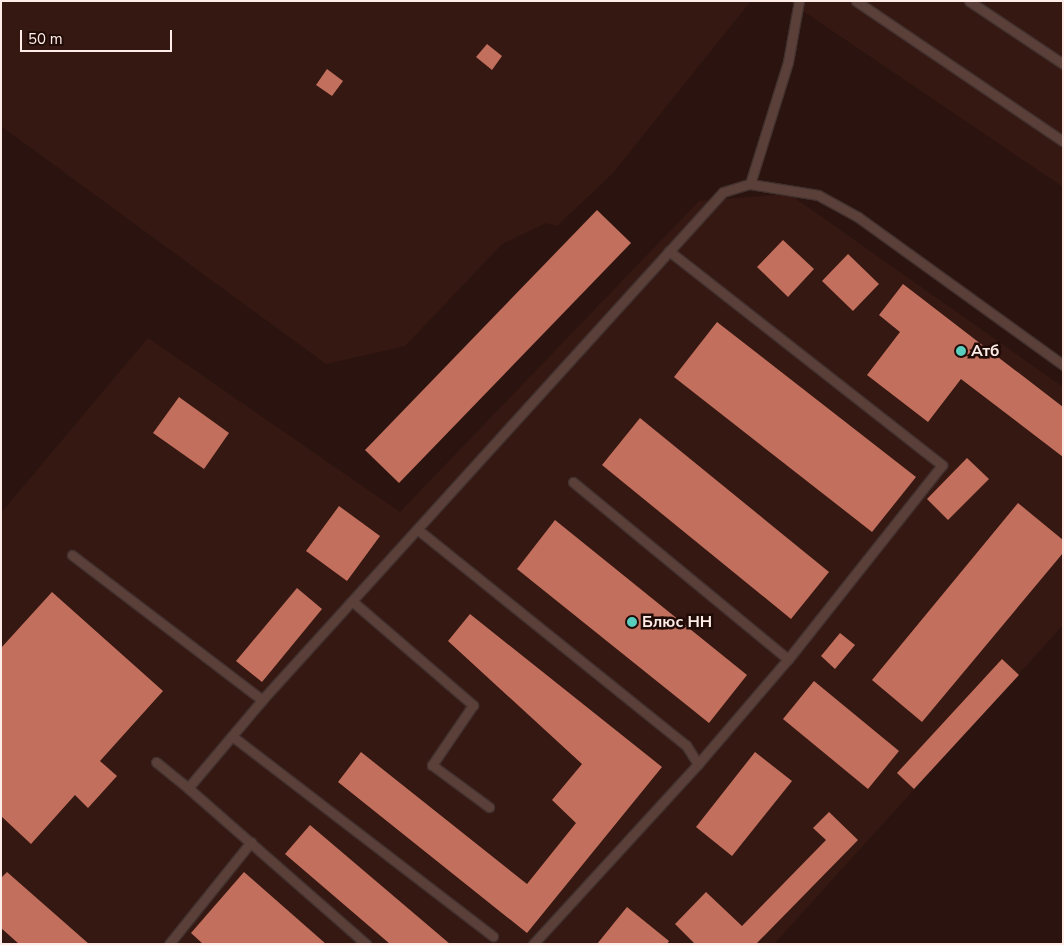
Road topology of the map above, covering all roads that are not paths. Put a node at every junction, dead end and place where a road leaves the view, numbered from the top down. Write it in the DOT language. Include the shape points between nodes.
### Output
graph roads {
  1 [pos="799,1"];
  2 [pos="856,1"];
  3 [pos="969,1"];
  4 [pos="1063,64"];
  5 [pos="1063,141"];
  6 [pos="750,184"];
  7 [pos="669,251"];
  8 [pos="1063,365"];
  9 [pos="573,482"];
  10 [pos="417,529"];
  11 [pos="72,555"];
  12 [pos="352,601"];
  13 [pos="788,659"];
  14 [pos="262,700"];
  15 [pos="232,736"];
  16 [pos="156,762"];
  17 [pos="698,764"];
  18 [pos="188,788"];
  19 [pos="488,807"];
  20 [pos="251,842"];
  21 [pos="493,936"];
  22 [pos="168,944"];
  23 [pos="366,944"];
  24 [pos="533,944"];
  1 -- 6 [label="lane" via="788,62"];
  2 -- 5 [label="lane"];
  3 -- 4 [label="lane"];
  6 -- 7 [label="lane" via="723,192"];
  6 -- 8 [label="lane" via="818,195 858,217"];
  7 -- 10 [label="lane"];
  7 -- 13 [label="lane" via="942,465"];
  9 -- 13 [label="lane"];
  10 -- 12 [label="lane"];
  10 -- 17 [label="lane" via="686,745"];
  11 -- 14 [label="lane"];
  12 -- 14 [label="lane"];
  12 -- 19 [label="lane" via="473,705 432,765"];
  13 -- 17 [label="lane"];
  14 -- 15 [label="lane"];
  15 -- 18 [label="lane"];
  15 -- 21 [label="lane"];
  16 -- 18 [label="lane"];
  17 -- 24 [label="lane"];
  18 -- 20 [label="lane"];
  20 -- 22 [label="lane"];
  20 -- 23 [label="lane"];
}
